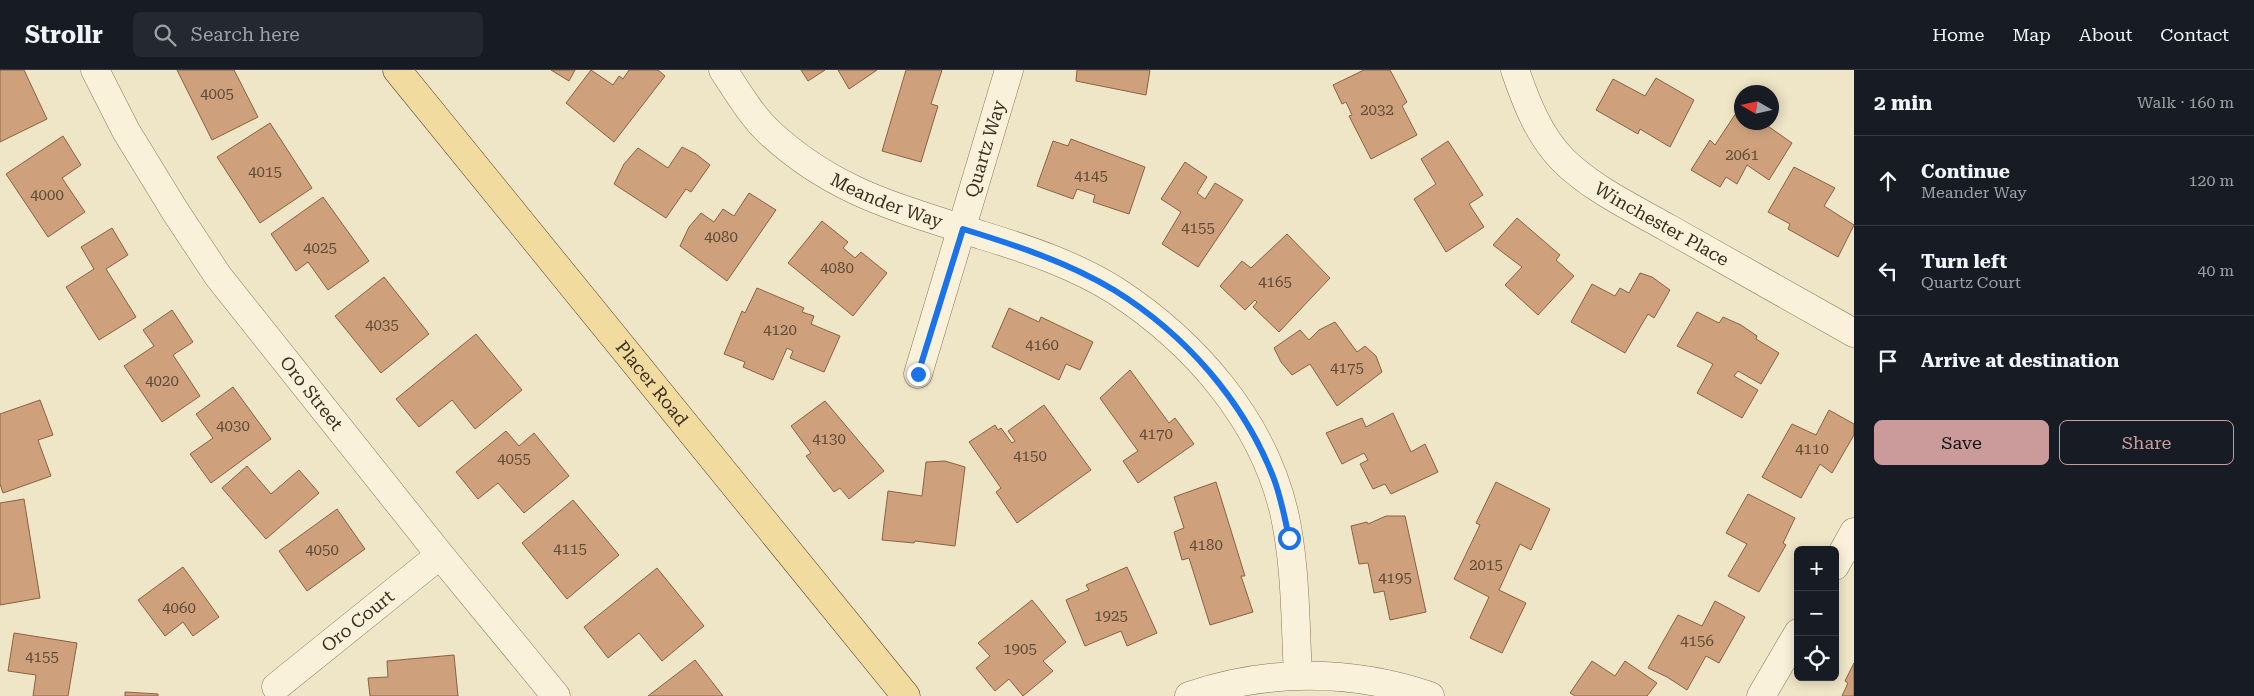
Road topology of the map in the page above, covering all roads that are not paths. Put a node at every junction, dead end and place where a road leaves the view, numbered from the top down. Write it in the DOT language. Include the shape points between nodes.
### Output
graph roads {
  1 [pos="95,70"];
  2 [pos="397,70"];
  3 [pos="723,70"];
  4 [pos="1010,70"];
  5 [pos="1515,70"];
  6 [pos="963,229"];
  7 [pos="1854,333"];
  8 [pos="918,374"];
  9 [pos="1854,532"];
  10 [pos="440,555"];
  11 [pos="1839,559"];
  12 [pos="1797,636"];
  13 [pos="1298,675"];
  14 [pos="276,687"];
  15 [pos="556,696"];
  16 [pos="906,696"];
  17 [pos="1189,696"];
  18 [pos="1430,696"];
  19 [pos="1762,696"];
  1 -- 10 [label="street, Oro Street" via="126,131 218,276"];
  2 -- 16 [label="main road, Placer Road"];
  3 -- 6 [label="street, Meander Way" via="768,132 812,167 870,198"];
  4 -- 6 [label="street, Quartz Way"];
  5 -- 7 [label="street, Winchester Place" via="1543,134 1574,170 1622,201"];
  6 -- 8 [label="street, Quartz Way"];
  6 -- 13 [label="street, Meander Way" via="1050,259 1115,291 1182,343 1231,400 1254,434 1274,479 1283,510 1294,572"];
  9 -- 11 [label="street"];
  10 -- 14 [label="street, Oro Court"];
  10 -- 15 [label="street, Oro Street"];
  12 -- 19 [label="street"];
  13 -- 17 [label="street" via="1238,683"];
  13 -- 18 [label="street" via="1366,679"];
}
